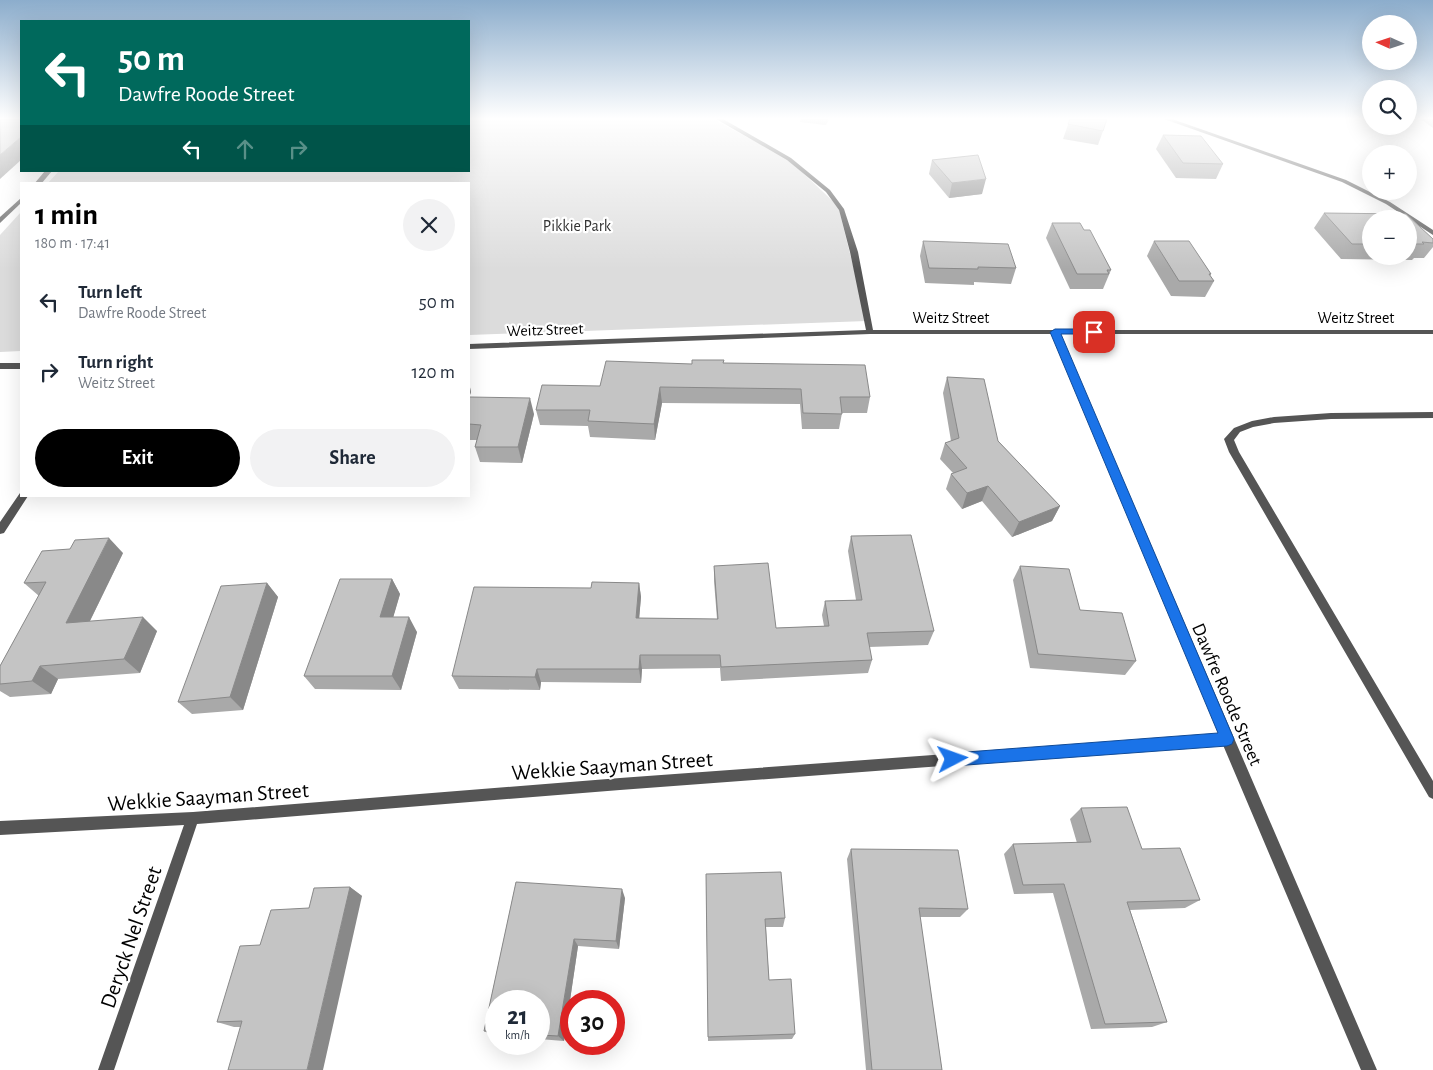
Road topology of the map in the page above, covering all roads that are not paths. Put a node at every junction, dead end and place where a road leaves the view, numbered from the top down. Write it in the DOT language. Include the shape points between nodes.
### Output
graph roads {
  1 [pos="802,169"];
  2 [pos="1309,169"];
  3 [pos="48,172"];
  4 [pos="39,182"];
  5 [pos="20,201"];
  6 [pos="0,221"];
  7 [pos="1433,233"];
  8 [pos="870,332"];
  9 [pos="1055,332"];
  10 [pos="1433,332"];
  11 [pos="470,347"];
  12 [pos="0,366"];
  13 [pos="20,366"];
  14 [pos="1433,415"];
  15 [pos="22,497"];
  16 [pos="0,530"];
  17 [pos="1227,739"];
  18 [pos="1433,793"];
  19 [pos="194,818"];
  20 [pos="0,828"];
  21 [pos="106,1070"];
  22 [pos="1370,1070"];
  1 -- 8 [label="street" via="828,191 842,210"];
  2 -- 7 [label="street" via="1388,202"];
  3 -- 4 [label="street"];
  5 -- 6 [label="street"];
  8 -- 9 [label="street, Weitz Street"];
  8 -- 11 [label="street, Weitz Street"];
  9 -- 10 [label="street, Weitz Street"];
  9 -- 17 [label="street, Dawfre Roode Street"];
  12 -- 13 [label="street"];
  14 -- 18 [label="street" via="1304,417 1258,422 1237,430 1230,439 1234,452"];
  15 -- 16 [label="street"];
  17 -- 19 [label="street, Wekkie Saayman Street"];
  17 -- 22 [label="street, Dawfre Roode Street"];
  19 -- 20 [label="street, Wekkie Saayman Street"];
  19 -- 21 [label="street, Deryck Nel Street"];
}
